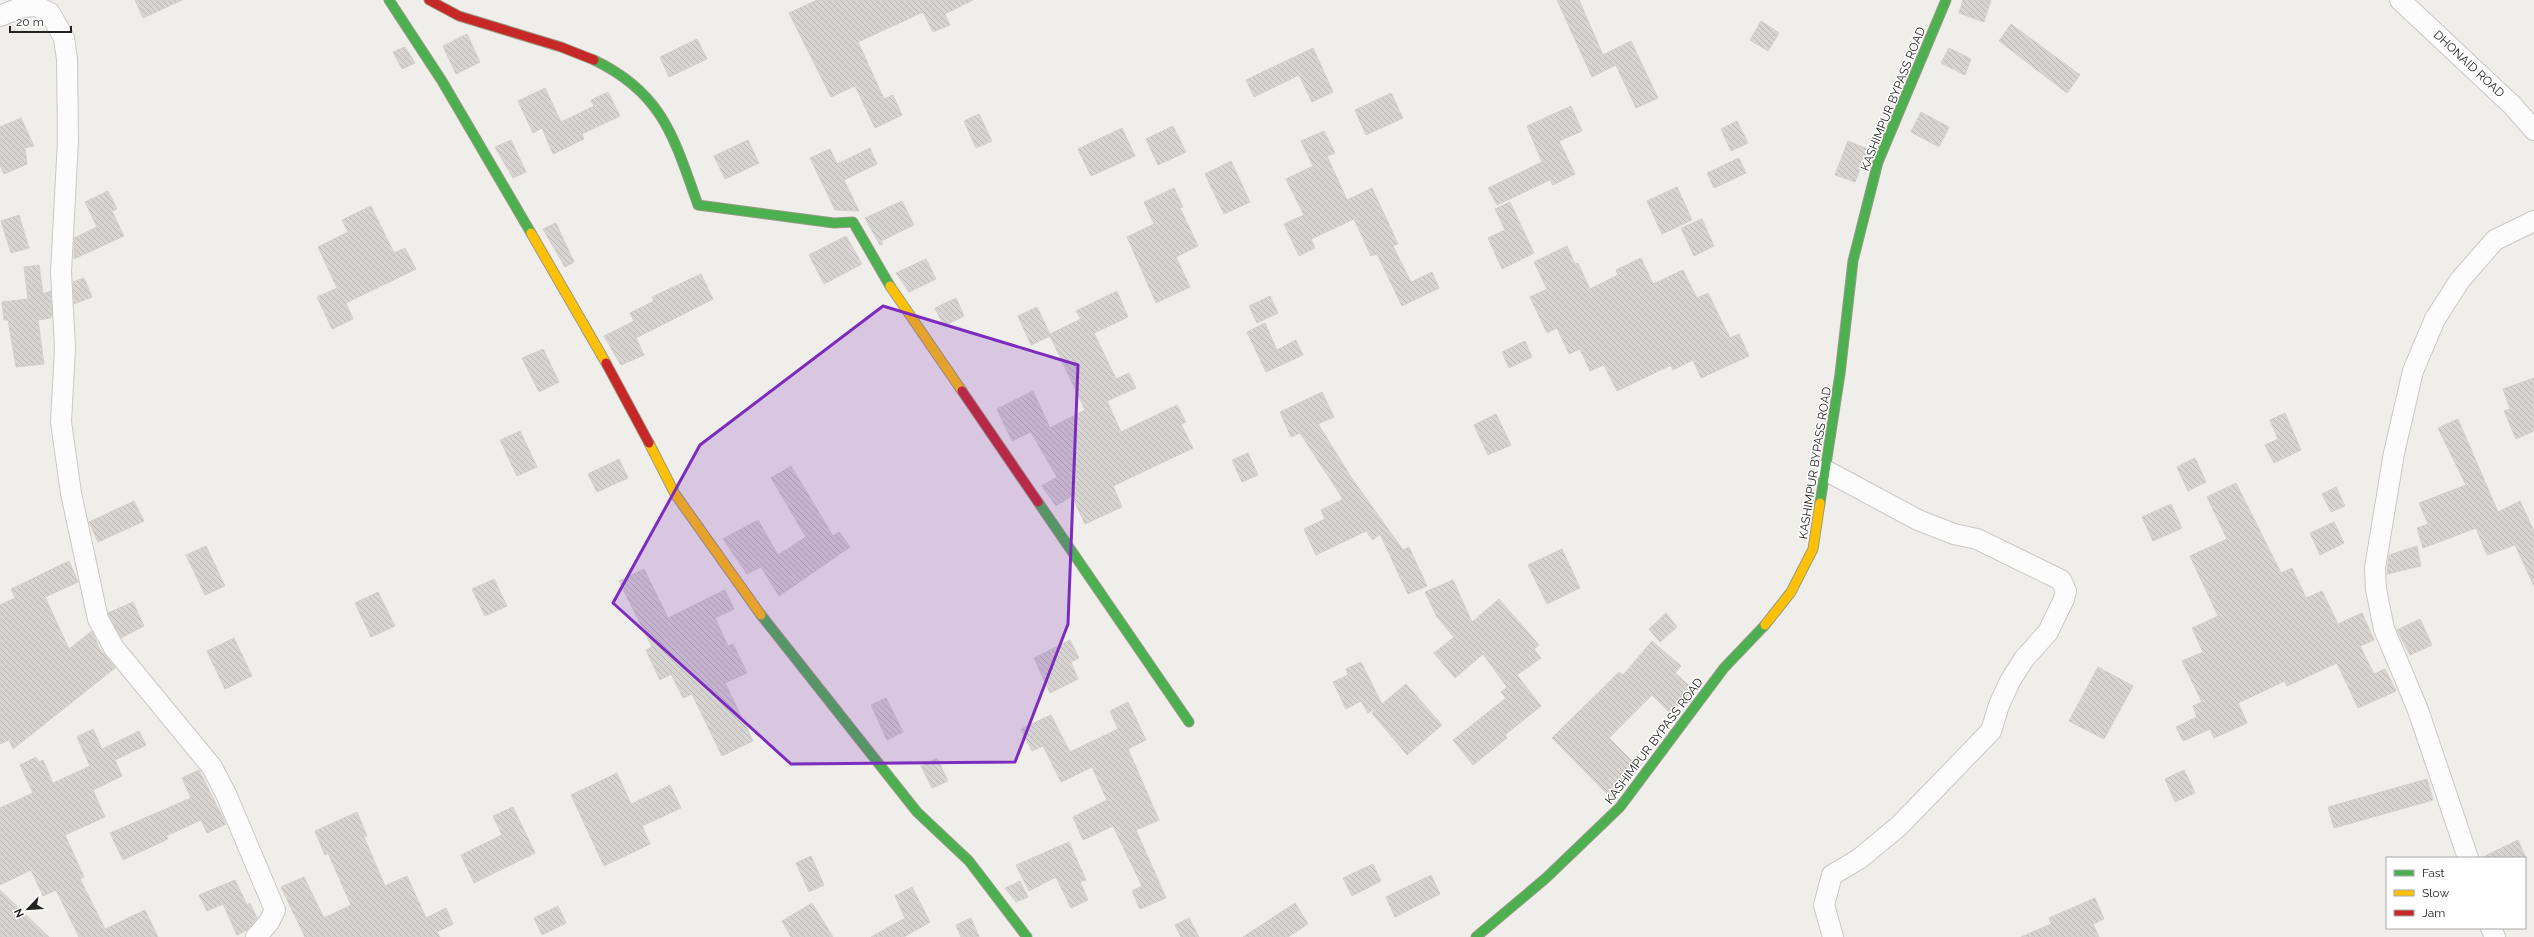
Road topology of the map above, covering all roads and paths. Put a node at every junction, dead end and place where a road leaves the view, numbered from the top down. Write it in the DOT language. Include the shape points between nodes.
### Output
graph roads {
  1 [pos="389,0"];
  2 [pos="429,0"];
  3 [pos="1946,0"];
  4 [pos="2400,0"];
  5 [pos="0,16"];
  6 [pos="2534,130"];
  7 [pos="2534,220"];
  8 [pos="1825,470"];
  9 [pos="1189,722"];
  10 [pos="2468,857"];
  11 [pos="256,937"];
  12 [pos="1027,937"];
  13 [pos="1476,937"];
  14 [pos="1833,937"];
  1 -- 12 [label="street" via="442,81 538,246 626,400 675,494 771,629 917,812 969,862"];
  2 -- 9 [label="street" via="458,15 596,60 632,82 651,100 672,138 698,205 834,223 853,222 882,274"];
  3 -- 8 [label="street, KASHIMPUR BYPASS ROAD" via="1878,162 1853,261 1840,374"];
  4 -- 6 [label="street, DHONAID ROAD" via="2512,105"];
  5 -- 11 [label="street" via="22,7 36,6 50,13 64,38 67,59 68,140 61,272 64,348 61,422 71,493 98,619 118,653 212,767 226,794 275,910"];
  7 -- 10 [label="street" via="2490,245 2460,280 2435,319 2413,371 2394,453 2376,568 2376,589 2384,630 2418,710"];
  8 -- 13 [label="street, KASHIMPUR BYPASS ROAD" via="1814,549 1791,592 1764,626 1724,668 1620,807 1546,878"];
  8 -- 14 [label="street" via="1918,520 1954,534 1977,539 2061,580 2066,591 2048,632 2024,659 2010,681 1991,731 1899,826 1859,859 1832,875 1824,905"];
}
